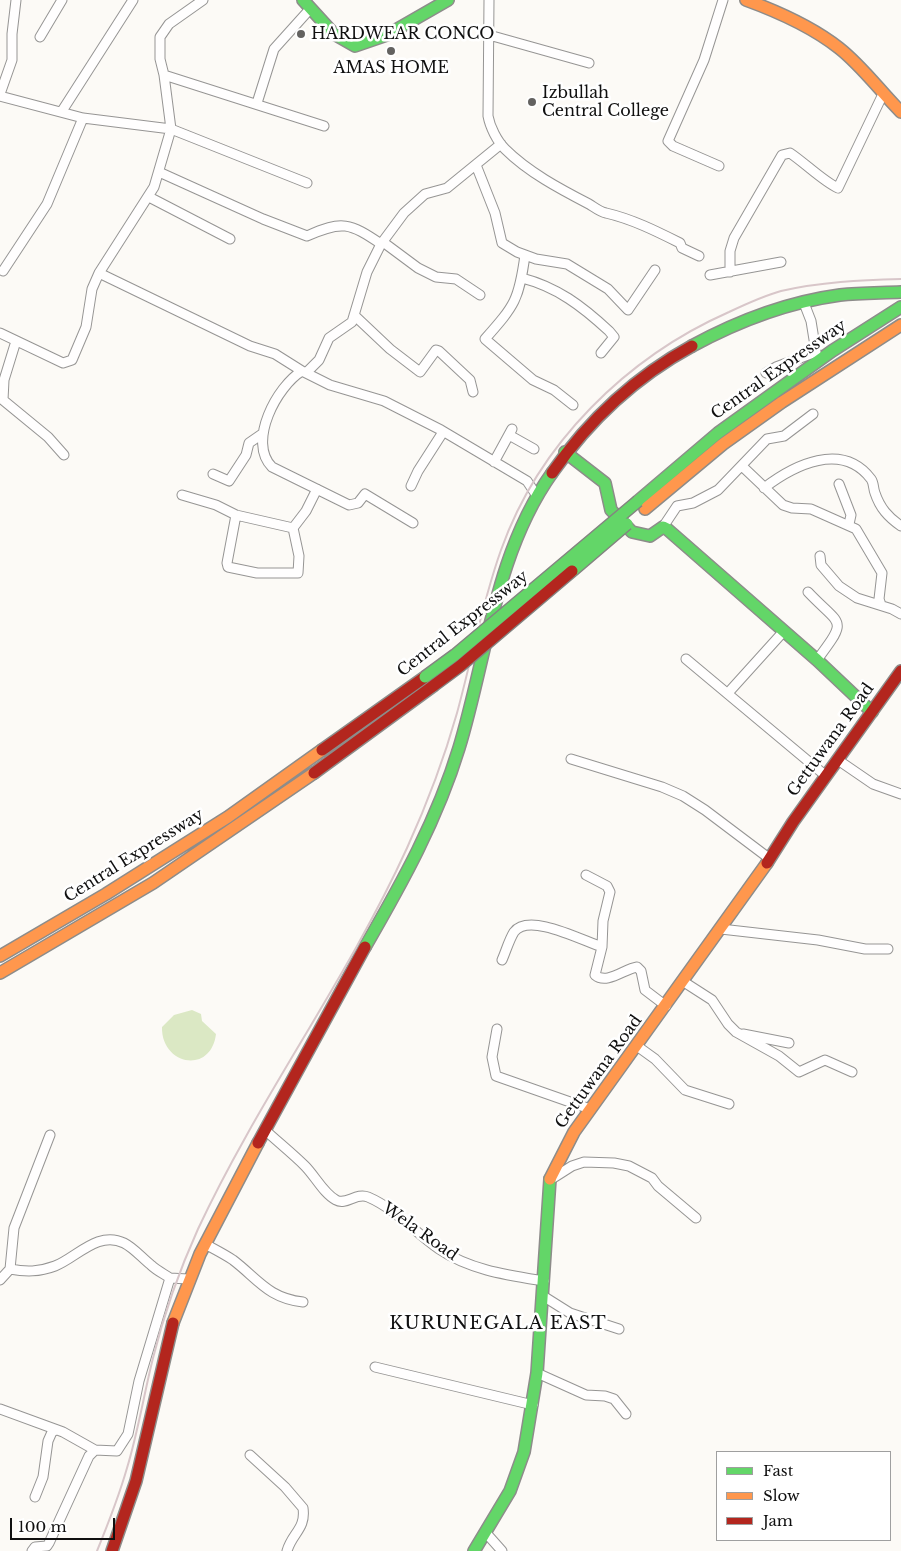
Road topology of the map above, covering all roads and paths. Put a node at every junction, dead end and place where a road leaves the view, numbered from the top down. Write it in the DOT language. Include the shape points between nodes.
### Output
graph roads {
  1 [pos="16,0"];
  2 [pos="62,0"];
  3 [pos="203,0"];
  4 [pos="448,0"];
  5 [pos="490,0"];
  6 [pos="723,0"];
  7 [pos="746,0"];
  8 [pos="131,1"];
  9 [pos="306,4"];
  10 [pos="490,34"];
  11 [pos="40,37"];
  12 [pos="589,63"];
  13 [pos="164,75"];
  14 [pos="883,94"];
  15 [pos="0,95"];
  16 [pos="257,103"];
  17 [pos="62,111"];
  18 [pos="901,112"];
  19 [pos="83,118"];
  20 [pos="324,126"];
  21 [pos="171,129"];
  22 [pos="501,144"];
  23 [pos="476,165"];
  24 [pos="719,166"];
  25 [pos="160,172"];
  26 [pos="307,183"];
  27 [pos="149,197"];
  28 [pos="230,238"];
  29 [pos="382,243"];
  30 [pos="525,255"];
  31 [pos="699,256"];
  32 [pos="781,262"];
  33 [pos="3,270"];
  34 [pos="655,270"];
  35 [pos="99,272"];
  36 [pos="730,272"];
  37 [pos="710,275"];
  38 [pos="522,278"];
  39 [pos="901,292"];
  40 [pos="480,295"];
  41 [pos="804,302"];
  42 [pos="901,307"];
  43 [pos="354,315"];
  44 [pos="901,325"];
  45 [pos="0,333"];
  46 [pos="16,341"];
  47 [pos="601,352"];
  48 [pos="304,372"];
  49 [pos="766,373"];
  50 [pos="473,392"];
  51 [pos="573,405"];
  52 [pos="813,414"];
  53 [pos="444,432"];
  54 [pos="262,434"];
  55 [pos="534,449"];
  56 [pos="564,452"];
  57 [pos="64,455"];
  58 [pos="494,462"];
  59 [pos="742,467"];
  60 [pos="212,474"];
  61 [pos="839,484"];
  62 [pos="411,486"];
  63 [pos="764,488"];
  64 [pos="317,489"];
  65 [pos="182,496"];
  66 [pos="537,496"];
  67 [pos="641,505"];
  68 [pos="236,515"];
  69 [pos="413,523"];
  70 [pos="849,524"];
  71 [pos="901,526"];
  72 [pos="663,527"];
  73 [pos="293,528"];
  74 [pos="820,556"];
  75 [pos="808,592"];
  76 [pos="881,605"];
  77 [pos="901,614"];
  78 [pos="784,631"];
  79 [pos="686,659"];
  80 [pos="817,660"];
  81 [pos="901,671"];
  82 [pos="728,692"];
  83 [pos="872,712"];
  84 [pos="571,759"];
  85 [pos="838,760"];
  86 [pos="826,776"];
  87 [pos="901,794"];
  88 [pos="770,859"];
  89 [pos="586,875"];
  90 [pos="721,929"];
  91 [pos="602,947"];
  92 [pos="888,949"];
  93 [pos="0,956"];
  94 [pos="502,960"];
  95 [pos="0,973"];
  96 [pos="684,982"];
  97 [pos="666,1006"];
  98 [pos="497,1029"];
  99 [pos="740,1034"];
  100 [pos="789,1044"];
  101 [pos="636,1046"];
  102 [pos="852,1072"];
  103 [pos="729,1104"];
  104 [pos="590,1109"];
  105 [pos="265,1130"];
  106 [pos="50,1136"];
  107 [pos="550,1180"];
  108 [pos="696,1218"];
  109 [pos="205,1244"];
  110 [pos="10,1269"];
  111 [pos="170,1278"];
  112 [pos="188,1279"];
  113 [pos="0,1280"];
  114 [pos="544,1281"];
  115 [pos="543,1296"];
  116 [pos="303,1302"];
  117 [pos="619,1329"];
  118 [pos="375,1367"];
  119 [pos="537,1373"];
  120 [pos="532,1404"];
  121 [pos="0,1409"];
  122 [pos="626,1414"];
  123 [pos="56,1430"];
  124 [pos="95,1450"];
  125 [pos="250,1455"];
  126 [pos="35,1497"];
  127 [pos="486,1533"];
  128 [pos="32,1551"];
  129 [pos="112,1551"];
  130 [pos="287,1551"];
  131 [pos="474,1551"];
  132 [pos="502,1551"];
  1 -- 15 [label="street" via="12,60"];
  2 -- 11 [label="street"];
  3 -- 13 [label="street" via="169,24 160,37"];
  4 -- 9 [label="main road" via="364,46 344,42"];
  5 -- 10 [label="street"];
  6 -- 24 [label="street" via="704,60 668,141"];
  7 -- 14 [label="main road" via="775,10 823,37 854,62"];
  8 -- 17 [label="street"];
  9 -- 16 [label="street" via="274,49"];
  10 -- 12 [label="street"];
  10 -- 22 [label="street" via="488,116"];
  13 -- 16 [label="street"];
  13 -- 21 [label="street"];
  14 -- 18 [label="main road"];
  14 -- 36 [label="street" via="838,188 790,153 782,154 734,238"];
  15 -- 17 [label="street"];
  16 -- 20 [label="street"];
  17 -- 19 [label="street"];
  19 -- 21 [label="street"];
  19 -- 33 [label="street" via="47,204"];
  21 -- 25 [label="street"];
  21 -- 26 [label="street"];
  22 -- 23 [label="street"];
  22 -- 31 [label="street" via="524,164 571,195 605,213 623,216 657,231"];
  23 -- 29 [label="street" via="447,188 424,194 404,213"];
  23 -- 30 [label="street" via="495,213 502,243"];
  25 -- 27 [label="street"];
  25 -- 29 [label="street" via="307,236 329,226 342,225 364,232"];
  27 -- 28 [label="street"];
  27 -- 35 [label="street"];
  29 -- 40 [label="street" via="418,268 436,277 456,279"];
  29 -- 43 [label="street" via="364,280"];
  30 -- 34 [label="street" via="567,264 608,289 628,310"];
  30 -- 38 [label="street"];
  32 -- 36 [label="street"];
  35 -- 46 [label="street" via="92,289 86,327 72,360 63,363"];
  35 -- 48 [label="street" via="250,346 275,354"];
  36 -- 37 [label="street"];
  38 -- 47 [label="street" via="567,296 588,311 614,337"];
  38 -- 51 [label="street" via="518,298 485,339 533,380 554,390"];
  39 -- 41 [label="main road"];
  41 -- 49 [label="street" via="816,352"];
  41 -- 56 [label="main road" via="756,316 686,347 614,400"];
  42 -- 67 [label="main road, Central Expressway" via="841,345 718,433"];
  43 -- 48 [label="street" via="347,326 329,338 319,360"];
  43 -- 50 [label="street" via="420,372 436,350 439,351 470,380"];
  44 -- 67 [label="main road, Central Expressway" via="723,444"];
  45 -- 46 [label="street"];
  46 -- 57 [label="street" via="4,380 3,400 48,437"];
  48 -- 53 [label="street" via="330,385 384,401"];
  48 -- 54 [label="street" via="286,384"];
  52 -- 59 [label="street" via="784,436 768,439"];
  53 -- 58 [label="street"];
  53 -- 62 [label="street"];
  54 -- 60 [label="street" via="249,443 246,455 228,481"];
  54 -- 64 [label="street" via="265,460 272,467"];
  55 -- 58 [label="street" via="511,432"];
  56 -- 66 [label="main road"];
  56 -- 72 [label="main road" via="605,483 610,510 632,532 650,536"];
  58 -- 66 [label="street" via="527,482"];
  59 -- 63 [label="street"];
  59 -- 72 [label="street" via="718,490 677,506"];
  61 -- 70 [label="street" via="851,515"];
  63 -- 70 [label="street" via="787,507 810,509"];
  63 -- 71 [label="street" via="797,465 830,459 848,462 861,468 873,481 880,507"];
  64 -- 69 [label="street" via="349,505 358,503 365,494"];
  64 -- 73 [label="street"];
  65 -- 68 [label="street" via="216,505"];
  66 -- 105 [label="main road" via="522,523 501,579 463,737 428,831 405,880"];
  67 -- 93 [label="main road, Central Expressway, bridge" via="448,661 228,817"];
  67 -- 95 [label="main road, Central Expressway, bridge" via="460,666 331,763 112,909"];
  68 -- 73 [label="street"];
  68 -- 73 [label="street" via="227,563 228,567 239,571 298,573 299,556"];
  70 -- 76 [label="street" via="856,529 882,573"];
  72 -- 78 [label="main road"];
  74 -- 76 [label="street" via="821,565 839,586 857,598"];
  75 -- 80 [label="street" via="834,616 838,624 835,637"];
  76 -- 77 [label="street"];
  78 -- 80 [label="main road"];
  78 -- 82 [label="street"];
  79 -- 82 [label="street"];
  80 -- 83 [label="main road"];
  81 -- 83 [label="main road, Gettuwana Road"];
  82 -- 86 [label="street"];
  83 -- 85 [label="main road, Gettuwana Road"];
  84 -- 88 [label="street" via="683,796"];
  85 -- 86 [label="main road, Gettuwana Road"];
  85 -- 87 [label="street" via="873,784"];
  86 -- 88 [label="main road, Gettuwana Road"];
  88 -- 90 [label="main road, Gettuwana Road"];
  89 -- 91 [label="street" via="607,886 610,892"];
  90 -- 92 [label="street" via="865,949"];
  90 -- 96 [label="main road, Gettuwana Road"];
  91 -- 94 [label="street" via="546,926 525,925 514,932"];
  91 -- 97 [label="street" via="595,971 598,978 608,978 637,967 645,990"];
  96 -- 97 [label="main road, Gettuwana Road"];
  96 -- 99 [label="street" via="712,1000 728,1024"];
  97 -- 101 [label="main road, Gettuwana Road"];
  98 -- 104 [label="street" via="492,1057 496,1076"];
  99 -- 100 [label="street"];
  99 -- 102 [label="street" via="779,1056 799,1072 825,1060"];
  101 -- 103 [label="street" via="655,1059 685,1090"];
  101 -- 104 [label="main road, Gettuwana Road"];
  104 -- 107 [label="main road, Gettuwana Road" via="564,1149"];
  105 -- 109 [label="main road"];
  105 -- 114 [label="street, Wela Road" via="304,1165 333,1199 343,1202 358,1196 369,1197 399,1214 427,1240 453,1257 482,1270"];
  106 -- 110 [label="street" via="14,1228"];
  107 -- 108 [label="street" via="584,1162 629,1166 652,1178"];
  107 -- 114 [label="main road, Gettuwana Road"];
  109 -- 112 [label="main road"];
  109 -- 116 [label="street" via="232,1259 266,1289"];
  110 -- 111 [label="street" via="25,1272 42,1270 94,1243 114,1240 125,1243"];
  110 -- 113 [label="street"];
  111 -- 112 [label="street"];
  111 -- 124 [label="street" via="139,1381 128,1434 118,1451"];
  112 -- 129 [label="main road" via="162,1361 142,1464"];
  114 -- 115 [label="main road, Gettuwana Road"];
  115 -- 117 [label="street" via="583,1319"];
  115 -- 119 [label="main road, Gettuwana Road"];
  118 -- 120 [label="street"];
  119 -- 120 [label="main road, Gettuwana Road"];
  119 -- 122 [label="street" via="586,1395 614,1399"];
  120 -- 127 [label="main road, Gettuwana Road" via="521,1465"];
  121 -- 123 [label="street"];
  123 -- 124 [label="street"];
  123 -- 126 [label="street" via="48,1441 43,1477"];
  124 -- 128 [label="street" via="89,1456 49,1543"];
  125 -- 130 [label="street" via="303,1508 302,1526"];
  127 -- 131 [label="main road, Gettuwana Road"];
  127 -- 132 [label="street"];
}
